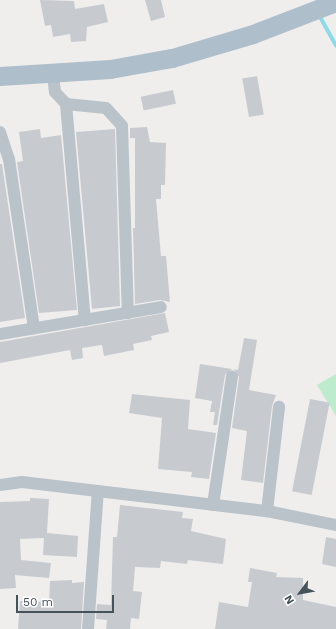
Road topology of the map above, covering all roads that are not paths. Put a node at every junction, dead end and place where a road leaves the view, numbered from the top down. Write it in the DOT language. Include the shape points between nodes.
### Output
graph roads {
  1 [pos="321,9"];
  2 [pos="53,74"];
  3 [pos="0,76"];
  4 [pos="66,104"];
  5 [pos="0,132"];
  6 [pos="161,307"];
  7 [pos="128,313"];
  8 [pos="84,320"];
  9 [pos="34,328"];
  10 [pos="0,334"];
  11 [pos="232,376"];
  12 [pos="279,407"];
  13 [pos="0,485"];
  14 [pos="98,491"];
  15 [pos="213,505"];
  16 [pos="267,511"];
  17 [pos="336,525"];
  18 [pos="88,629"];
  1 -- 2 [label="main road" via="172,58 110,69"];
  2 -- 3 [label="main road"];
  2 -- 4 [label="street" via="55,92"];
  4 -- 7 [label="street" via="106,108 122,126"];
  4 -- 8 [label="street"];
  5 -- 9 [label="street" via="9,159"];
  6 -- 7 [label="street"];
  7 -- 8 [label="street"];
  8 -- 9 [label="street"];
  9 -- 10 [label="street"];
  11 -- 15 [label="street"];
  12 -- 16 [label="street"];
  13 -- 14 [label="street" via="22,482"];
  14 -- 15 [label="street"];
  14 -- 18 [label="street"];
  15 -- 16 [label="street"];
  16 -- 17 [label="street"];
}
